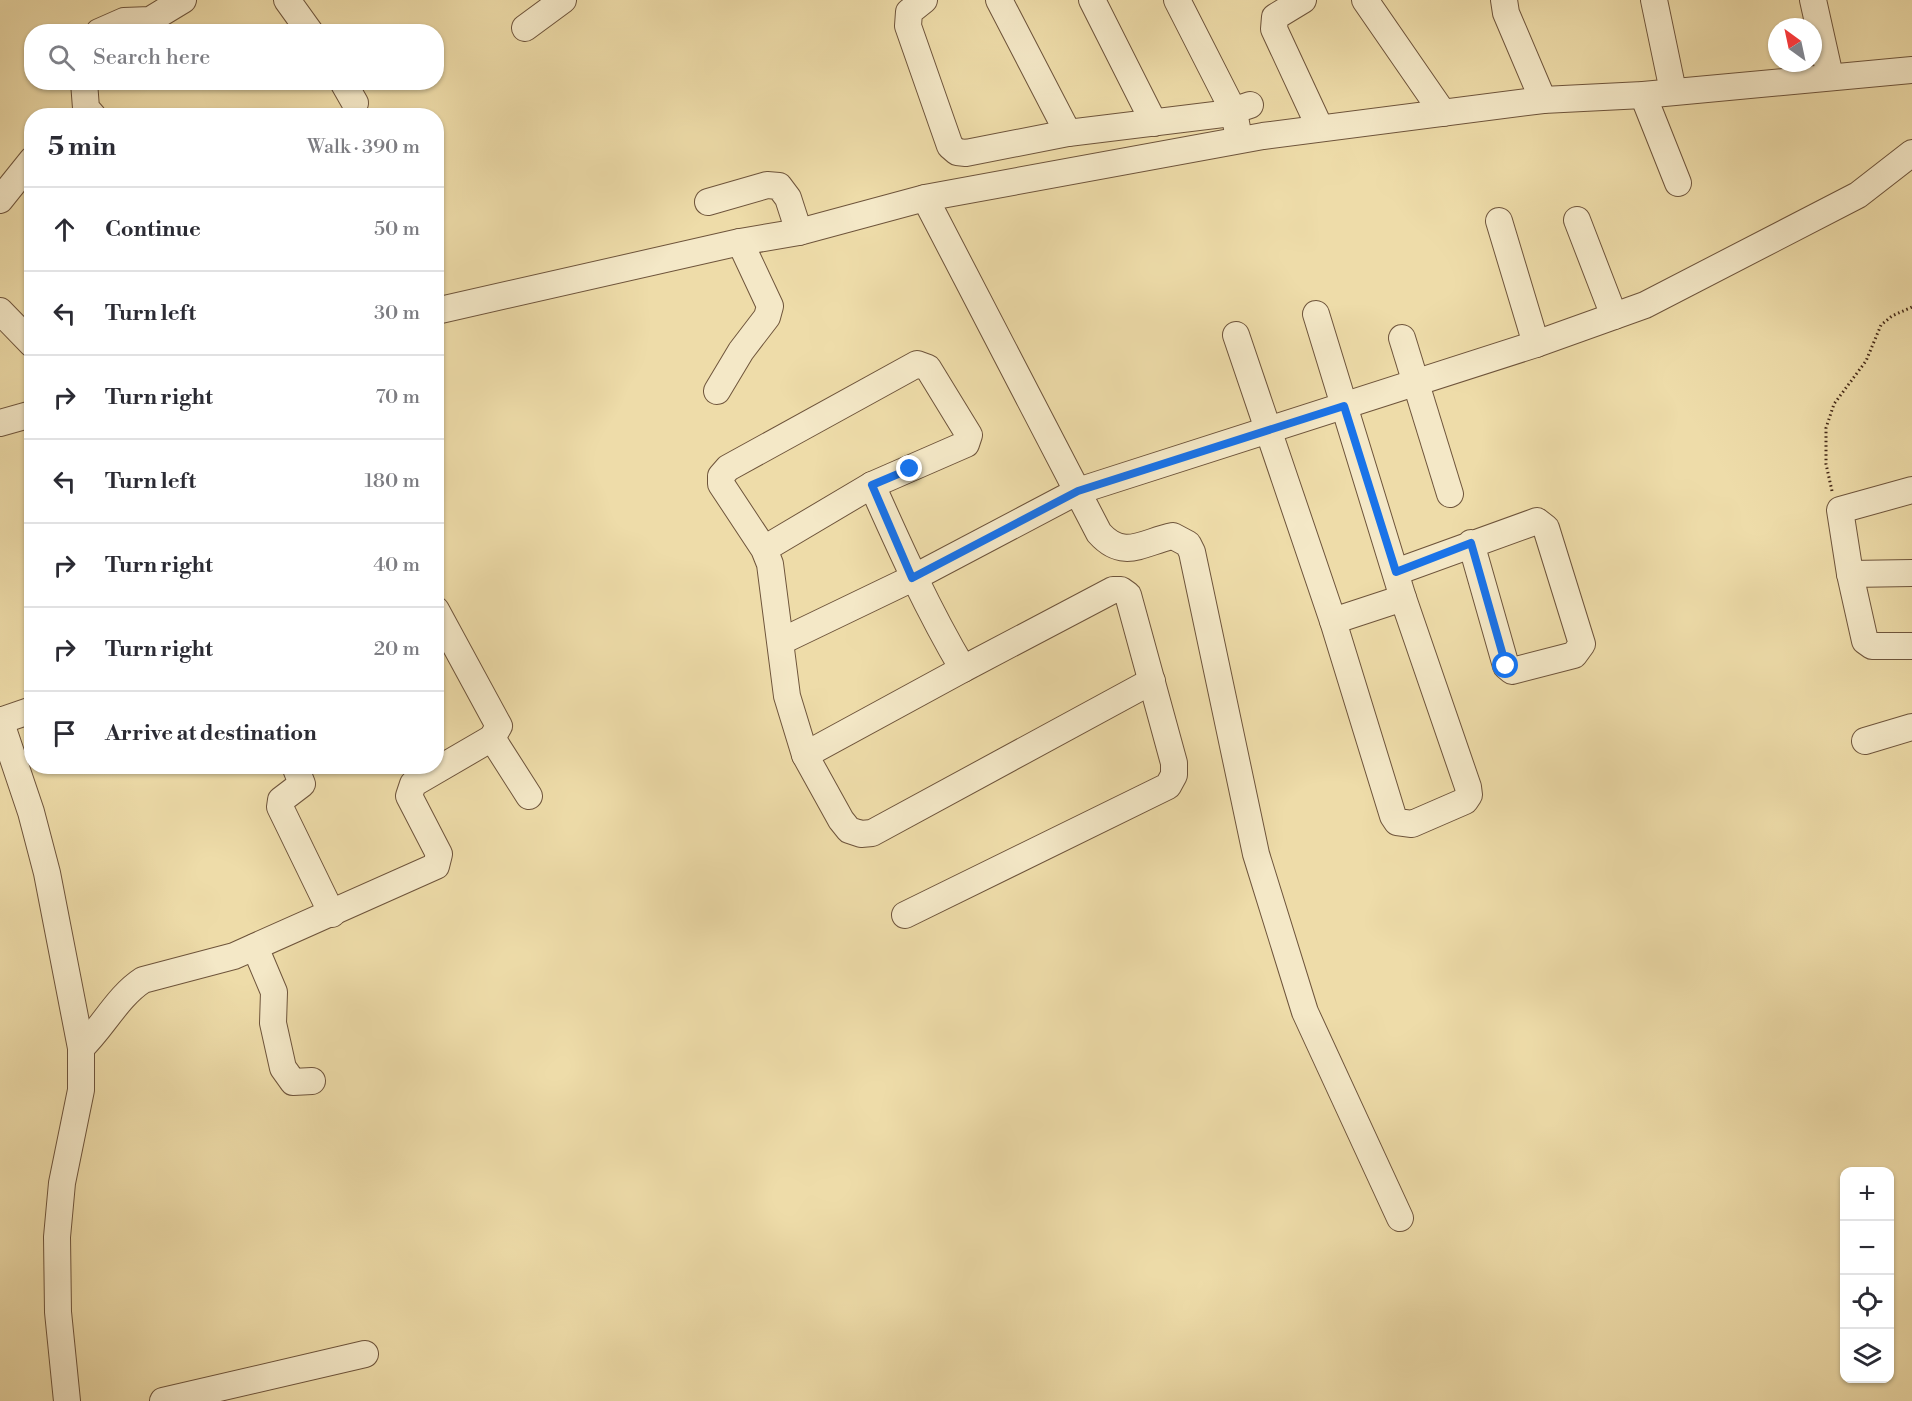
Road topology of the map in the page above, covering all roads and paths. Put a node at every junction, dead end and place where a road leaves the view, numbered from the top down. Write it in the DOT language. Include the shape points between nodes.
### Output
graph roads {
  1 [pos="183,0"];
  2 [pos="287,0"];
  3 [pos="563,0"];
  4 [pos="924,0"];
  5 [pos="999,0"];
  6 [pos="1092,0"];
  7 [pos="1178,0"];
  8 [pos="1195,0"];
  9 [pos="1303,0"];
  10 [pos="1365,0"];
  11 [pos="1503,0"];
  12 [pos="1654,0"];
  13 [pos="1813,0"];
  14 [pos="117,24"];
  15 [pos="304,24"];
  16 [pos="525,28"];
  17 [pos="1912,70"];
  18 [pos="1830,76"];
  19 [pos="84,90"];
  20 [pos="1673,91"];
  21 [pos="1643,95"];
  22 [pos="1543,100"];
  23 [pos="85,108"];
  24 [pos="1242,108"];
  25 [pos="1443,113"];
  26 [pos="1154,123"];
  27 [pos="1320,128"];
  28 [pos="1068,133"];
  29 [pos="1252,138"];
  30 [pos="1912,153"];
  31 [pos="24,170"];
  32 [pos="1678,183"];
  33 [pos="926,198"];
  34 [pos="0,200"];
  35 [pos="708,202"];
  36 [pos="1577,220"];
  37 [pos="1499,221"];
  38 [pos="799,231"];
  39 [pos="740,242"];
  40 [pos="1912,307"];
  41 [pos="444,309"];
  42 [pos="0,311"];
  43 [pos="1316,314"];
  44 [pos="1614,316"];
  45 [pos="1236,335"];
  46 [pos="24,336"];
  47 [pos="1402,338"];
  48 [pos="1536,344"];
  49 [pos="1416,383"];
  50 [pos="717,392"];
  51 [pos="1344,406"];
  52 [pos="24,416"];
  53 [pos="0,423"];
  54 [pos="1268,429"];
  55 [pos="872,485"];
  56 [pos="1912,489"];
  57 [pos="1078,491"];
  58 [pos="1450,494"];
  59 [pos="1840,510"];
  60 [pos="1471,543"];
  61 [pos="765,549"];
  62 [pos="1396,572"];
  63 [pos="1912,573"];
  64 [pos="1850,574"];
  65 [pos="912,578"];
  66 [pos="1404,598"];
  67 [pos="1333,621"];
  68 [pos="444,625"];
  69 [pos="782,641"];
  70 [pos="1912,646"];
  71 [pos="963,669"];
  72 [pos="1152,681"];
  73 [pos="24,713"];
  74 [pos="0,721"];
  75 [pos="1912,727"];
  76 [pos="492,738"];
  77 [pos="1865,741"];
  78 [pos="805,755"];
  79 [pos="444,766"];
  80 [pos="298,774"];
  81 [pos="430,774"];
  82 [pos="529,796"];
  83 [pos="332,914"];
  84 [pos="905,915"];
  85 [pos="255,946"];
  86 [pos="81,1048"];
  87 [pos="312,1081"];
  88 [pos="1400,1218"];
  89 [pos="365,1354"];
  90 [pos="67,1401"];
  91 [pos="163,1401"];
  1 -- 14 [label="street" via="150,20"];
  2 -- 15 [label="street"];
  3 -- 16 [label="street"];
  4 -- 28 [label="street" via="909,12 908,26 950,146 966,153"];
  5 -- 28 [label="street"];
  6 -- 26 [label="street"];
  7 -- 24 [label="street"];
  8 -- 24 [label="street"];
  9 -- 27 [label="street" via="1275,17 1274,29"];
  10 -- 25 [label="street"];
  11 -- 22 [label="street"];
  12 -- 20 [label="street"];
  13 -- 18 [label="street"];
  17 -- 18 [label="street"];
  18 -- 20 [label="street"];
  19 -- 23 [label="street"];
  20 -- 21 [label="street"];
  21 -- 22 [label="street"];
  21 -- 32 [label="street"];
  22 -- 25 [label="street"];
  24 -- 26 [label="street"];
  24 -- 29 [label="street"];
  25 -- 27 [label="street"];
  26 -- 28 [label="street"];
  27 -- 29 [label="street"];
  29 -- 33 [label="street"];
  30 -- 44 [label="street" via="1858,195 1670,293"];
  31 -- 34 [label="street"];
  33 -- 38 [label="street"];
  33 -- 57 [label="street"];
  35 -- 38 [label="street" via="767,185 779,186 788,198"];
  36 -- 44 [label="street"];
  37 -- 48 [label="street"];
  38 -- 39 [label="street"];
  39 -- 41 [label="street"];
  39 -- 50 [label="street" via="770,306 767,317"];
  40 -- 59 [label="path" via="1881,325 1866,361 1834,405 1826,428 1826,464"];
  42 -- 46 [label="street"];
  43 -- 51 [label="street"];
  44 -- 48 [label="street"];
  45 -- 54 [label="street"];
  47 -- 49 [label="street"];
  48 -- 49 [label="street"];
  49 -- 51 [label="street"];
  49 -- 58 [label="street"];
  51 -- 54 [label="street"];
  51 -- 62 [label="street"];
  52 -- 53 [label="street"];
  54 -- 57 [label="street"];
  54 -- 67 [label="street"];
  55 -- 61 [label="street"];
  55 -- 61 [label="street" via="962,448 968,440 969,435 933,374 923,365 917,364 728,468 721,484"];
  55 -- 65 [label="street"];
  56 -- 59 [label="street"];
  57 -- 65 [label="street"];
  57 -- 88 [label="street" via="1099,533 1109,544 1119,549 1131,548 1173,536 1188,544 1192,552 1256,854 1305,1012"];
  59 -- 64 [label="street"];
  60 -- 60 [label="street" via="1537,521 1542,523 1582,644 1580,650 1574,655 1512,671 1506,666"];
  60 -- 62 [label="street"];
  61 -- 69 [label="street"];
  62 -- 66 [label="street"];
  63 -- 64 [label="street"];
  64 -- 70 [label="street" via="1865,641 1872,646"];
  65 -- 69 [label="street"];
  65 -- 71 [label="street"];
  66 -- 67 [label="street"];
  66 -- 67 [label="street" via="1469,795 1465,801 1412,824 1397,822 1393,816"];
  68 -- 76 [label="street" via="499,726"];
  69 -- 78 [label="street" via="787,696"];
  71 -- 72 [label="street" via="1103,594 1121,590 1133,607"];
  71 -- 78 [label="street"];
  72 -- 78 [label="street" via="872,833 849,830"];
  72 -- 84 [label="street" via="1174,763 1174,775 1168,786"];
  73 -- 74 [label="street"];
  74 -- 86 [label="street" via="47,873"];
  75 -- 77 [label="street"];
  76 -- 79 [label="street"];
  76 -- 82 [label="street"];
  80 -- 83 [label="street" via="302,784 281,800 280,807"];
  81 -- 83 [label="street" via="413,784 409,796 439,854 436,866"];
  83 -- 85 [label="street"];
  85 -- 86 [label="street" via="215,962 143,980 130,988 100,1030"];
  85 -- 87 [label="street" via="274,992 273,1023 283,1068 293,1082"];
  86 -- 90 [label="street" via="81,1090 62,1183 57,1237 58,1312"];
  89 -- 91 [label="street"];
}
